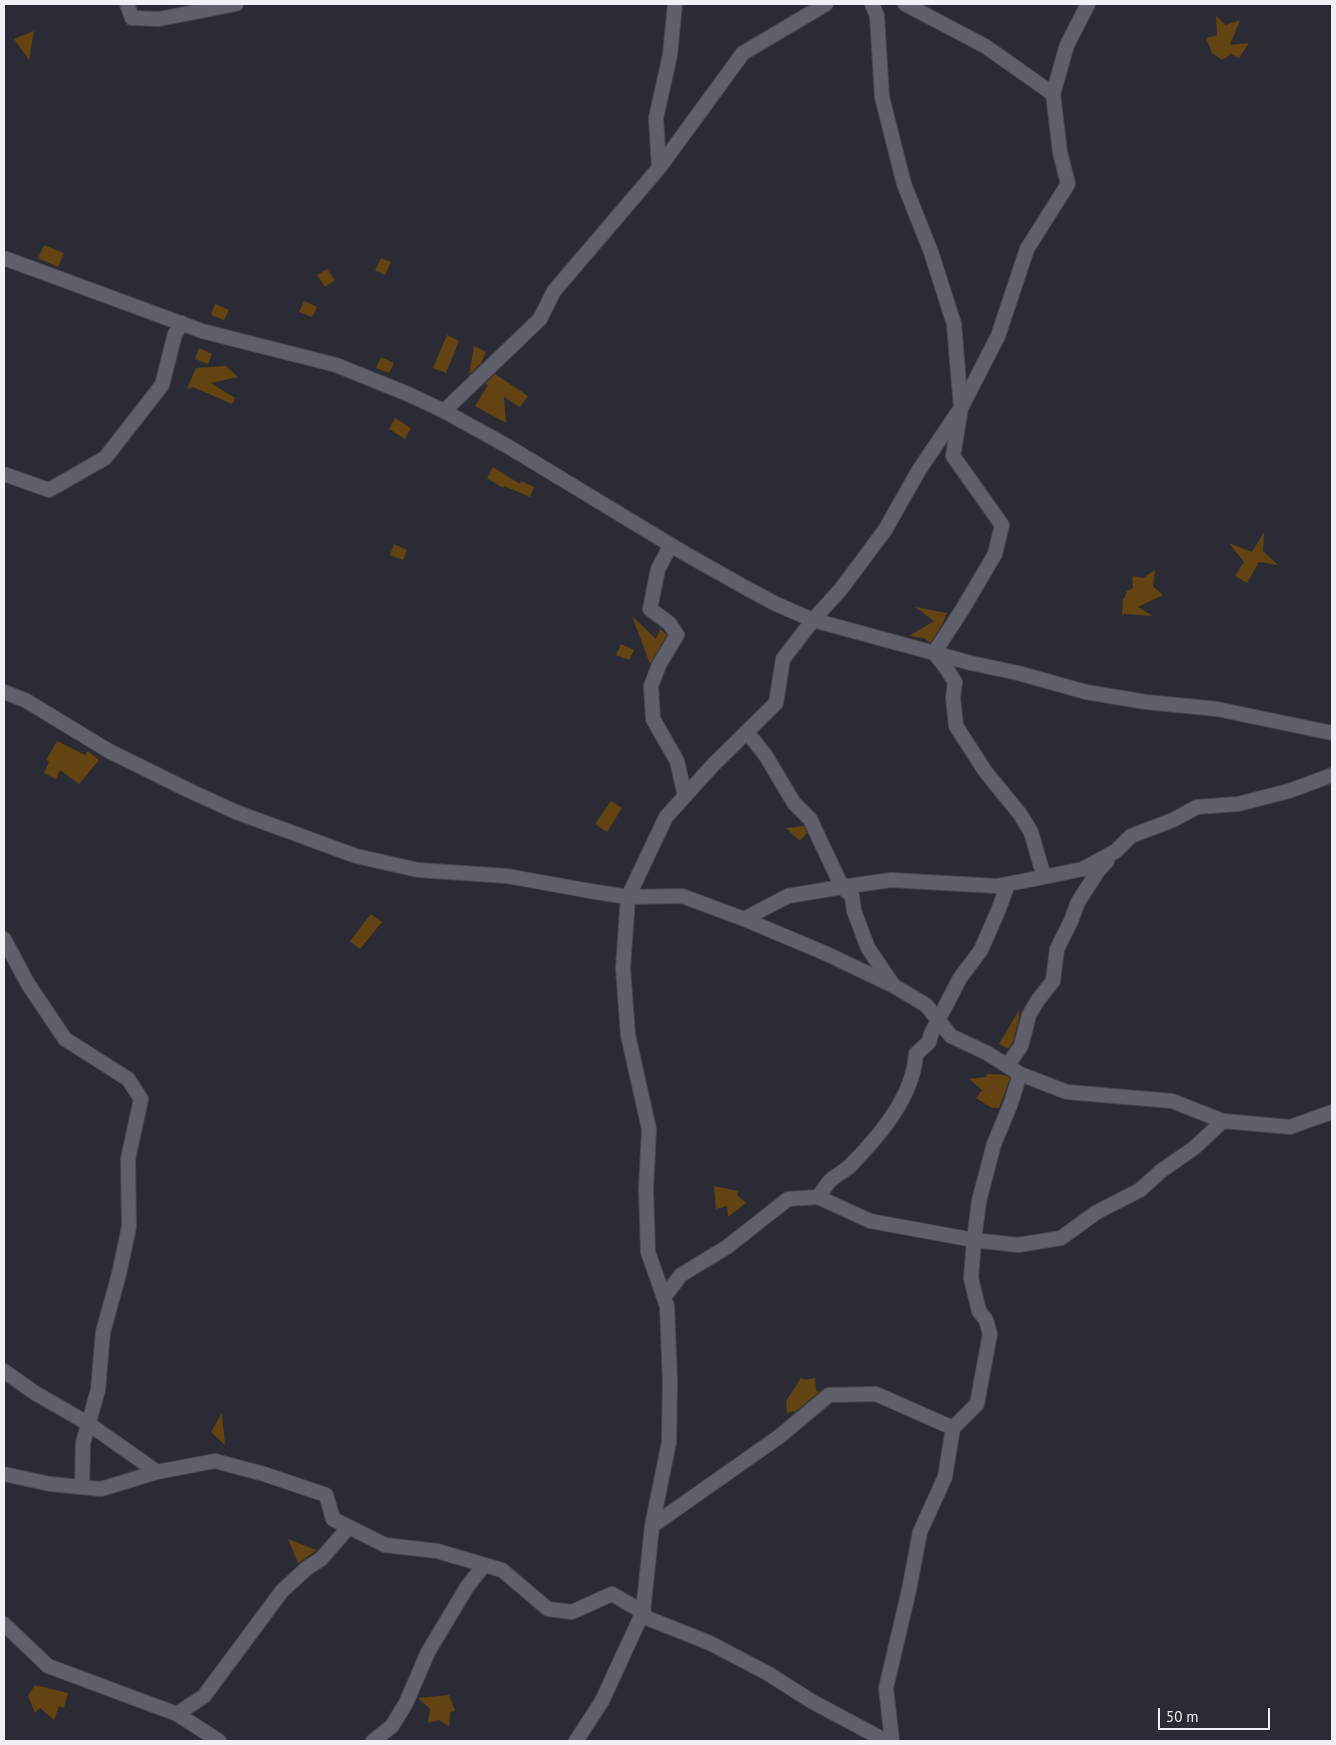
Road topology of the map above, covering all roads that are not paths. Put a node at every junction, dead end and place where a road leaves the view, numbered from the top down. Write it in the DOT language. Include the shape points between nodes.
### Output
graph roads {
  1 [pos="127,4"];
  2 [pos="236,4"];
  3 [pos="675,4"];
  4 [pos="826,4"];
  5 [pos="872,4"];
  6 [pos="905,4"];
  7 [pos="1088,4"];
  8 [pos="1053,94"];
  9 [pos="659,168"];
  10 [pos="4,258"];
  11 [pos="182,323"];
  12 [pos="961,408"];
  13 [pos="444,411"];
  14 [pos="4,474"];
  15 [pos="671,545"];
  16 [pos="813,620"];
  17 [pos="934,653"];
  18 [pos="4,692"];
  19 [pos="747,732"];
  20 [pos="1332,733"];
  21 [pos="1332,775"];
  22 [pos="685,796"];
  23 [pos="1116,851"];
  24 [pos="1044,877"];
  25 [pos="1008,884"];
  26 [pos="842,887"];
  27 [pos="628,896"];
  28 [pos="744,919"];
  29 [pos="4,939"];
  30 [pos="894,986"];
  31 [pos="938,1020"];
  32 [pos="1007,1066"];
  33 [pos="1020,1074"];
  34 [pos="1332,1112"];
  35 [pos="1223,1121"];
  36 [pos="818,1198"];
  37 [pos="974,1240"];
  38 [pos="664,1297"];
  39 [pos="4,1371"];
  40 [pos="89,1424"];
  41 [pos="953,1428"];
  42 [pos="157,1472"];
  43 [pos="4,1474"];
  44 [pos="82,1487"];
  45 [pos="652,1526"];
  46 [pos="349,1527"];
  47 [pos="484,1565"];
  48 [pos="642,1612"];
  49 [pos="4,1624"];
  50 [pos="177,1714"];
  51 [pos="220,1741"];
  52 [pos="373,1741"];
  53 [pos="576,1741"];
  54 [pos="886,1741"];
  55 [pos="892,1741"];
  1 -- 2 [label="street" via="132,18 159,19"];
  3 -- 9 [label="street" via="670,55 656,118"];
  4 -- 9 [label="street" via="743,53"];
  5 -- 12 [label="street" via="877,16 882,97 901,174 954,324"];
  6 -- 8 [label="street" via="985,46"];
  7 -- 8 [label="street" via="1067,45"];
  8 -- 12 [label="street" via="1060,152 1068,184 1027,249 998,336"];
  9 -- 13 [label="street" via="554,291 540,319"];
  10 -- 11 [label="street"];
  11 -- 13 [label="street" via="220,336 336,365"];
  11 -- 14 [label="street" via="175,334 162,385 105,458 49,490"];
  12 -- 16 [label="street" via="919,470 885,530"];
  12 -- 17 [label="street" via="953,456 1002,525 995,554"];
  13 -- 15 [label="street"];
  15 -- 16 [label="street" via="748,590"];
  15 -- 22 [label="street" via="658,569 650,609 677,635 651,686 653,719 677,761"];
  16 -- 17 [label="street"];
  16 -- 19 [label="street" via="783,659 776,703"];
  17 -- 20 [label="street" via="1086,692 1217,709"];
  17 -- 24 [label="street" via="955,682 956,726 1031,832"];
  18 -- 27 [label="street" via="26,700 109,751 188,790 236,812 356,856 418,870 507,876"];
  19 -- 22 [label="street"];
  19 -- 26 [label="street" via="766,756 794,803 810,819"];
  21 -- 23 [label="street" via="1238,804 1197,807 1131,836"];
  22 -- 27 [label="street" via="666,818"];
  23 -- 24 [label="street" via="1083,869"];
  23 -- 32 [label="street" via="1078,902 1057,949 1054,980 1038,1000 1021,1046"];
  24 -- 25 [label="street"];
  25 -- 26 [label="street" via="891,880"];
  25 -- 31 [label="street" via="980,950 960,978"];
  26 -- 28 [label="street" via="788,896"];
  26 -- 30 [label="street" via="852,896 868,948"];
  27 -- 28 [label="street" via="682,896"];
  27 -- 38 [label="street" via="623,968 628,1035 649,1130 646,1189 648,1252"];
  28 -- 30 [label="street"];
  29 -- 40 [label="street" via="28,984 64,1039 128,1079 141,1099 128,1159 130,1227 103,1332 98,1390"];
  30 -- 31 [label="street" via="926,1005"];
  31 -- 32 [label="street" via="951,1036"];
  31 -- 36 [label="street" via="928,1042 916,1054 911,1082 896,1109 872,1143 848,1168 830,1180"];
  32 -- 33 [label="street"];
  33 -- 35 [label="street" via="1067,1092 1172,1102"];
  33 -- 37 [label="street" via="994,1144 979,1201"];
  34 -- 35 [label="street" via="1290,1127"];
  35 -- 37 [label="street" via="1140,1190 1097,1212 1061,1238 1018,1245"];
  36 -- 37 [label="street" via="870,1221"];
  36 -- 38 [label="street" via="788,1198 727,1247 681,1275"];
  37 -- 41 [label="street" via="971,1278 979,1311 990,1334 977,1404"];
  38 -- 45 [label="street" via="670,1380 669,1442"];
  39 -- 40 [label="street"];
  40 -- 42 [label="street"];
  40 -- 44 [label="street" via="83,1442"];
  41 -- 45 [label="street" via="876,1394 829,1395 780,1436"];
  41 -- 55 [label="street" via="945,1477 920,1532 886,1688"];
  42 -- 44 [label="street" via="101,1489"];
  42 -- 46 [label="street" via="215,1461 264,1474 326,1495 333,1519"];
  43 -- 44 [label="street"];
  45 -- 48 [label="street"];
  46 -- 47 [label="street" via="386,1545 438,1551"];
  46 -- 50 [label="street" via="321,1559 282,1590 204,1696"];
  47 -- 48 [label="street" via="502,1570 548,1609 572,1612 612,1594"];
  47 -- 52 [label="street" via="428,1652 406,1703 392,1726"];
  48 -- 53 [label="street" via="602,1701"];
  48 -- 54 [label="street" via="647,1618 710,1643 767,1673"];
  49 -- 50 [label="street" via="48,1666"];
  50 -- 51 [label="street"];
}
